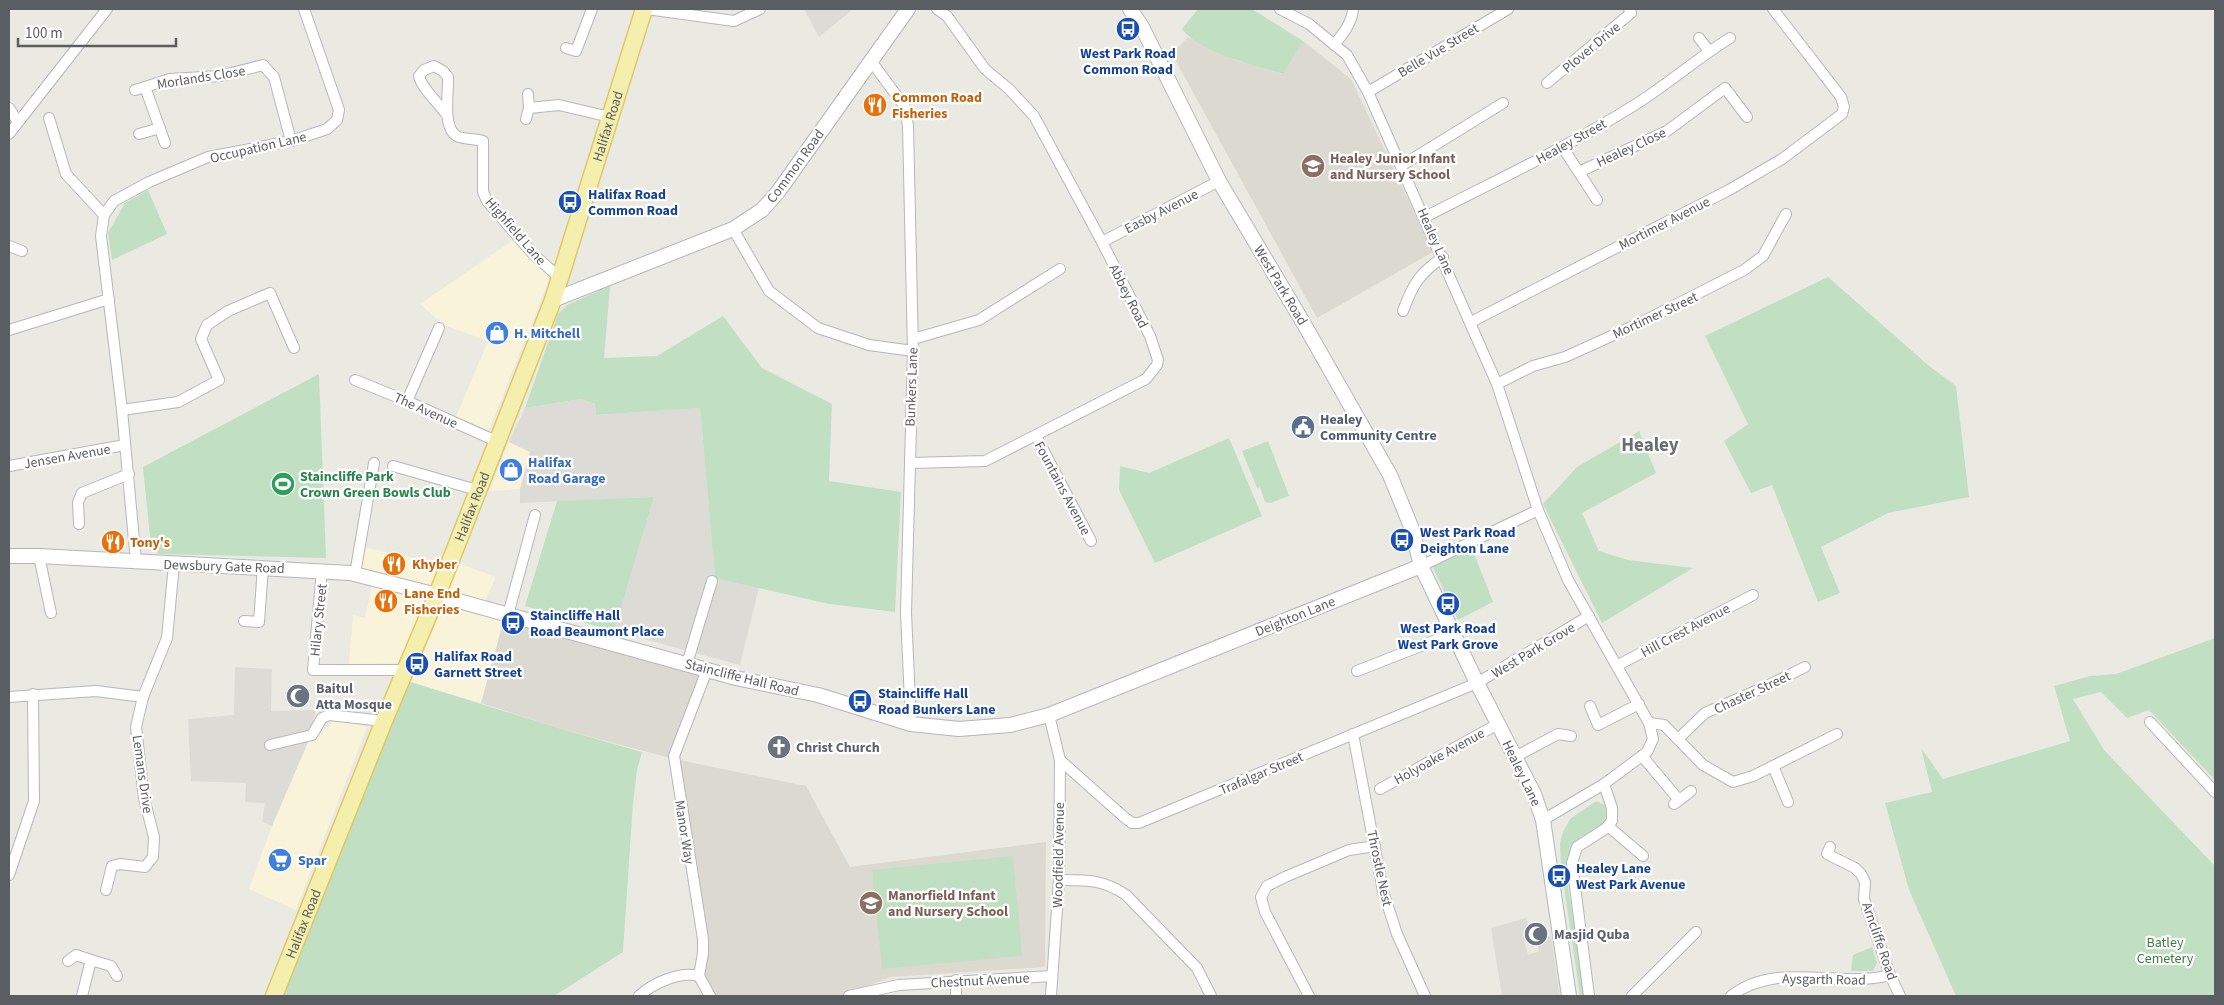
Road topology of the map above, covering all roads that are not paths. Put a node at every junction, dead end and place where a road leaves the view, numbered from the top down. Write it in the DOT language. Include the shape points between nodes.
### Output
graph roads {
  1 [pos="107,9"];
  2 [pos="304,9"];
  3 [pos="592,9"];
  4 [pos="646,9"];
  5 [pos="760,9"];
  6 [pos="908,9"];
  7 [pos="937,9"];
  8 [pos="1130,9"];
  9 [pos="1280,9"];
  10 [pos="1353,9"];
  11 [pos="1508,9"];
  12 [pos="1629,9"];
  13 [pos="1773,9"];
  14 [pos="1698,38"];
  15 [pos="1730,38"];
  16 [pos="1334,45"];
  17 [pos="566,48"];
  18 [pos="1709,51"];
  19 [pos="871,61"];
  20 [pos="1547,84"];
  21 [pos="1368,92"];
  22 [pos="528,94"];
  23 [pos="1503,103"];
  24 [pos="9,108"];
  25 [pos="529,108"];
  26 [pos="446,114"];
  27 [pos="610,117"];
  28 [pos="1747,117"];
  29 [pos="49,118"];
  30 [pos="526,119"];
  31 [pos="18,122"];
  32 [pos="160,128"];
  33 [pos="9,134"];
  34 [pos="138,134"];
  35 [pos="291,141"];
  36 [pos="165,144"];
  37 [pos="1563,148"];
  38 [pos="1401,166"];
  39 [pos="1579,172"];
  40 [pos="1219,181"];
  41 [pos="1596,200"];
  42 [pos="1786,214"];
  43 [pos="104,215"];
  44 [pos="1425,217"];
  45 [pos="733,229"];
  46 [pos="1102,242"];
  47 [pos="10,248"];
  48 [pos="22,251"];
  49 [pos="1443,257"];
  50 [pos="1060,270"];
  51 [pos="560,278"];
  52 [pos="109,299"];
  53 [pos="552,300"];
  54 [pos="1402,311"];
  55 [pos="1471,322"];
  56 [pos="439,328"];
  57 [pos="9,330"];
  58 [pos="913,339"];
  59 [pos="294,348"];
  60 [pos="913,351"];
  61 [pos="355,380"];
  62 [pos="1497,384"];
  63 [pos="407,401"];
  64 [pos="122,410"];
  65 [pos="1036,436"];
  66 [pos="496,441"];
  67 [pos="126,445"];
  68 [pos="910,462"];
  69 [pos="374,463"];
  70 [pos="9,466"];
  71 [pos="394,466"];
  72 [pos="129,474"];
  73 [pos="477,490"];
  74 [pos="1538,510"];
  75 [pos="536,515"];
  76 [pos="79,524"];
  77 [pos="1091,541"];
  78 [pos="9,556"];
  79 [pos="39,556"];
  80 [pos="136,562"];
  81 [pos="174,564"];
  82 [pos="1421,566"];
  83 [pos="263,567"];
  84 [pos="322,570"];
  85 [pos="355,574"];
  86 [pos="712,581"];
  87 [pos="437,595"];
  88 [pos="1752,595"];
  89 [pos="51,613"];
  90 [pos="508,615"];
  91 [pos="1589,616"];
  92 [pos="244,621"];
  93 [pos="1454,633"];
  94 [pos="686,664"];
  95 [pos="1618,666"];
  96 [pos="1805,667"];
  97 [pos="405,670"];
  98 [pos="707,670"];
  99 [pos="1357,671"];
  100 [pos="1477,683"];
  101 [pos="33,694"];
  102 [pos="9,697"];
  103 [pos="143,697"];
  104 [pos="1639,704"];
  105 [pos="1590,706"];
  106 [pos="1049,714"];
  107 [pos="384,721"];
  108 [pos="2150,722"];
  109 [pos="1649,723"];
  110 [pos="911,724"];
  111 [pos="1498,724"];
  112 [pos="1353,734"];
  113 [pos="1837,734"];
  114 [pos="1571,736"];
  115 [pos="1678,739"];
  116 [pos="270,746"];
  117 [pos="1642,756"];
  118 [pos="1515,757"];
  119 [pos="1060,760"];
  120 [pos="1773,766"];
  121 [pos="1604,784"];
  122 [pos="1380,789"];
  123 [pos="1691,791"];
  124 [pos="2215,792"];
  125 [pos="1788,802"];
  126 [pos="1543,820"];
  127 [pos="1608,826"];
  128 [pos="14,844"];
  129 [pos="1375,846"];
  130 [pos="1830,847"];
  131 [pos="1643,856"];
  132 [pos="9,875"];
  133 [pos="1059,880"];
  134 [pos="106,890"];
  135 [pos="1696,932"];
  136 [pos="91,960"];
  137 [pos="68,961"];
  138 [pos="1890,975"];
  139 [pos="117,976"];
  140 [pos="699,976"];
  141 [pos="1052,976"];
  142 [pos="956,980"];
  143 [pos="82,996"];
  144 [pos="274,996"];
  145 [pos="639,996"];
  146 [pos="710,996"];
  147 [pos="849,996"];
  148 [pos="956,996"];
  149 [pos="1051,996"];
  150 [pos="1211,996"];
  151 [pos="1309,996"];
  152 [pos="1425,996"];
  153 [pos="1569,996"];
  154 [pos="1589,996"];
  155 [pos="1632,996"];
  156 [pos="1731,996"];
  157 [pos="1900,996"];
  1 -- 31 [label="street"];
  2 -- 35 [label="street, Occupation Lane" via="339,110 337,120 327,129"];
  3 -- 17 [label="street" via="576,51"];
  4 -- 5 [label="street" via="734,20"];
  4 -- 27 [label="main road, Halifax Road"];
  6 -- 19 [label="street, Common Road"];
  7 -- 46 [label="street, Abbey Road" via="947,16 985,69 1034,116"];
  8 -- 40 [label="street, West Park Road"];
  9 -- 16 [label="street, Healey Lane" via="1310,24"];
  10 -- 16 [label="street" via="1347,28"];
  11 -- 21 [label="street, Belle Vue Street"];
  12 -- 20 [label="street, Plover Drive" via="1631,14"];
  13 -- 55 [label="street, Mortimer Avenue" via="1841,96 1842,114 1782,159 1759,172"];
  14 -- 18 [label="street"];
  15 -- 18 [label="street, Healey Street"];
  16 -- 21 [label="street, Healey Lane" via="1348,56"];
  18 -- 37 [label="street, Healey Street" via="1636,105"];
  19 -- 45 [label="street, Common Road" via="778,192 762,210"];
  19 -- 58 [label="street, Bunkers Lane" via="905,107 908,126"];
  21 -- 38 [label="street, Healey Lane"];
  22 -- 25 [label="street"];
  23 -- 38 [label="street"];
  24 -- 31 [label="street"];
  25 -- 27 [label="street" via="559,105"];
  25 -- 30 [label="street"];
  26 -- 51 [label="street, Highfield Lane" via="450,130 457,136 483,140 483,192 487,201 534,255"];
  27 -- 51 [label="main road, Halifax Road"];
  28 -- 39 [label="street, Healey Close" via="1725,88 1668,131"];
  29 -- 43 [label="street" via="66,174"];
  31 -- 33 [label="street"];
  32 -- 34 [label="street"];
  32 -- 35 [label="street, Morlands Close" via="140,88 170,79 220,76 263,65 274,77"];
  32 -- 36 [label="street, Morlands Close"];
  35 -- 43 [label="street, Occupation Lane" via="208,157 114,201"];
  37 -- 39 [label="street, Healey Close"];
  37 -- 44 [label="street, Healey Street"];
  38 -- 44 [label="street, Healey Lane"];
  39 -- 41 [label="street, Healey Close"];
  40 -- 46 [label="street, Easby Avenue"];
  40 -- 82 [label="street, West Park Road" via="1390,475 1412,529"];
  42 -- 62 [label="street, Mortimer Street" via="1763,256 1744,270 1638,324"];
  43 -- 52 [label="street" via="101,236"];
  44 -- 49 [label="street, Healey Lane"];
  45 -- 53 [label="street, Common Road"];
  45 -- 60 [label="street" via="769,291 818,328 869,345"];
  46 -- 65 [label="street, Abbey Road" via="1150,336 1157,365 1146,379"];
  47 -- 48 [label="street"];
  49 -- 54 [label="street" via="1413,284"];
  49 -- 55 [label="street, Healey Lane"];
  50 -- 58 [label="street" via="979,320"];
  51 -- 53 [label="main road, Halifax Road"];
  52 -- 57 [label="street"];
  52 -- 64 [label="street"];
  53 -- 66 [label="main road, Halifax Road"];
  55 -- 62 [label="street, Healey Lane"];
  56 -- 63 [label="street"];
  58 -- 60 [label="street, Bunkers Lane"];
  59 -- 64 [label="street" via="270,293 228,311 207,326 201,339 219,380 178,402"];
  60 -- 68 [label="street, Bunkers Lane"];
  61 -- 63 [label="street, The Avenue"];
  62 -- 74 [label="street, Healey Lane"];
  63 -- 66 [label="street, The Avenue"];
  64 -- 67 [label="street"];
  65 -- 68 [label="street, Abbey Road" via="985,461"];
  65 -- 77 [label="street, Fountains Avenue"];
  66 -- 73 [label="main road, Halifax Road"];
  67 -- 70 [label="street, Jensen Avenue"];
  67 -- 72 [label="street"];
  68 -- 110 [label="street, Bunkers Lane" via="906,613"];
  69 -- 85 [label="street"];
  71 -- 73 [label="street"];
  72 -- 76 [label="street" via="82,493 78,502"];
  72 -- 80 [label="street"];
  73 -- 87 [label="main road, Halifax Road"];
  74 -- 82 [label="street, Deighton Lane"];
  74 -- 91 [label="street, Healey Lane" via="1568,580"];
  75 -- 90 [label="street"];
  78 -- 79 [label="street, Dewsbury Gate Road"];
  79 -- 80 [label="street, Dewsbury Gate Road"];
  79 -- 89 [label="street"];
  80 -- 81 [label="street, Dewsbury Gate Road"];
  81 -- 83 [label="street, Dewsbury Gate Road"];
  81 -- 103 [label="street, Lemans Drive" via="167,638"];
  82 -- 93 [label="street, Healey Lane"];
  82 -- 106 [label="street, Deighton Lane"];
  83 -- 84 [label="street, Dewsbury Gate Road"];
  83 -- 92 [label="street" via="259,622"];
  84 -- 85 [label="street, Dewsbury Gate Road"];
  84 -- 97 [label="street, Hilary Street" via="313,670"];
  85 -- 87 [label="street, Dewsbury Gate Road"];
  86 -- 94 [label="street"];
  87 -- 90 [label="street, Staincliffe Hall Road"];
  87 -- 97 [label="main road, Halifax Road"];
  88 -- 95 [label="street, Hill Crest Avenue"];
  90 -- 94 [label="street, Staincliffe Hall Road"];
  91 -- 95 [label="street, Healey Lane"];
  91 -- 100 [label="street, West Park Grove"];
  93 -- 99 [label="street"];
  93 -- 100 [label="street, Healey Lane"];
  94 -- 98 [label="street, Staincliffe Hall Road"];
  95 -- 104 [label="street, Healey Lane"];
  96 -- 115 [label="street, Chaster Street" via="1705,713"];
  97 -- 107 [label="main road, Halifax Road"];
  98 -- 110 [label="street, Staincliffe Hall Road" via="818,695"];
  98 -- 140 [label="street, Manor Way" via="674,756 702,938"];
  100 -- 111 [label="street, Healey Lane"];
  100 -- 112 [label="street, Trafalgar Street"];
  101 -- 102 [label="street"];
  101 -- 103 [label="street" via="96,691"];
  101 -- 128 [label="street" via="34,801"];
  103 -- 134 [label="street, Lemans Drive" via="136,727 144,798 154,837 153,857 145,867 112,866"];
  104 -- 105 [label="street" via="1598,725"];
  104 -- 109 [label="street, Healey Lane"];
  106 -- 110 [label="street, Staincliffe Hall Road" via="1010,725 976,728"];
  106 -- 119 [label="street, Woodfield Avenue"];
  107 -- 116 [label="street" via="330,715 322,718 312,736"];
  107 -- 144 [label="main road, Halifax Road"];
  108 -- 124 [label="street"];
  109 -- 115 [label="street" via="1664,725"];
  109 -- 117 [label="street" via="1653,740 1648,752"];
  111 -- 118 [label="street, Healey Lane"];
  111 -- 122 [label="street, Holyoake Avenue"];
  112 -- 119 [label="street, Trafalgar Street" via="1139,823 1124,817"];
  112 -- 129 [label="street, Throstle Nest"];
  113 -- 120 [label="street"];
  114 -- 118 [label="street" via="1558,734"];
  115 -- 120 [label="street" via="1703,765 1732,782"];
  117 -- 121 [label="street"];
  117 -- 123 [label="street" via="1677,802"];
  118 -- 126 [label="street, Healey Lane"];
  119 -- 133 [label="street, Woodfield Avenue"];
  120 -- 125 [label="street"];
  121 -- 126 [label="street"];
  121 -- 127 [label="street" via="1612,808 1612,821"];
  126 -- 153 [label="street, Healey Lane"];
  127 -- 131 [label="street"];
  127 -- 154 [label="street" via="1577,847 1572,863"];
  128 -- 132 [label="street"];
  129 -- 151 [label="street" via="1349,850 1286,877 1267,886 1261,898 1265,912"];
  129 -- 152 [label="street, Throstle Nest" via="1383,891 1397,934"];
  130 -- 138 [label="street, Arncliffe Road" via="1827,854 1855,868 1865,882 1864,899"];
  133 -- 141 [label="street, Woodfield Avenue"];
  133 -- 150 [label="street" via="1113,886 1197,968"];
  135 -- 155 [label="street"];
  136 -- 137 [label="street" via="76,955"];
  136 -- 139 [label="street" via="111,966"];
  136 -- 143 [label="street"];
  138 -- 156 [label="street, Aysgarth Road" via="1872,980 1774,978 1750,984"];
  138 -- 157 [label="street, Arncliffe Road"];
  140 -- 145 [label="street" via="684,974"];
  140 -- 146 [label="street"];
  141 -- 142 [label="street, Chestnut Avenue"];
  141 -- 149 [label="street, Woodfield Avenue"];
  142 -- 147 [label="street, Chestnut Avenue" via="899,985"];
  142 -- 148 [label="street"];
}
